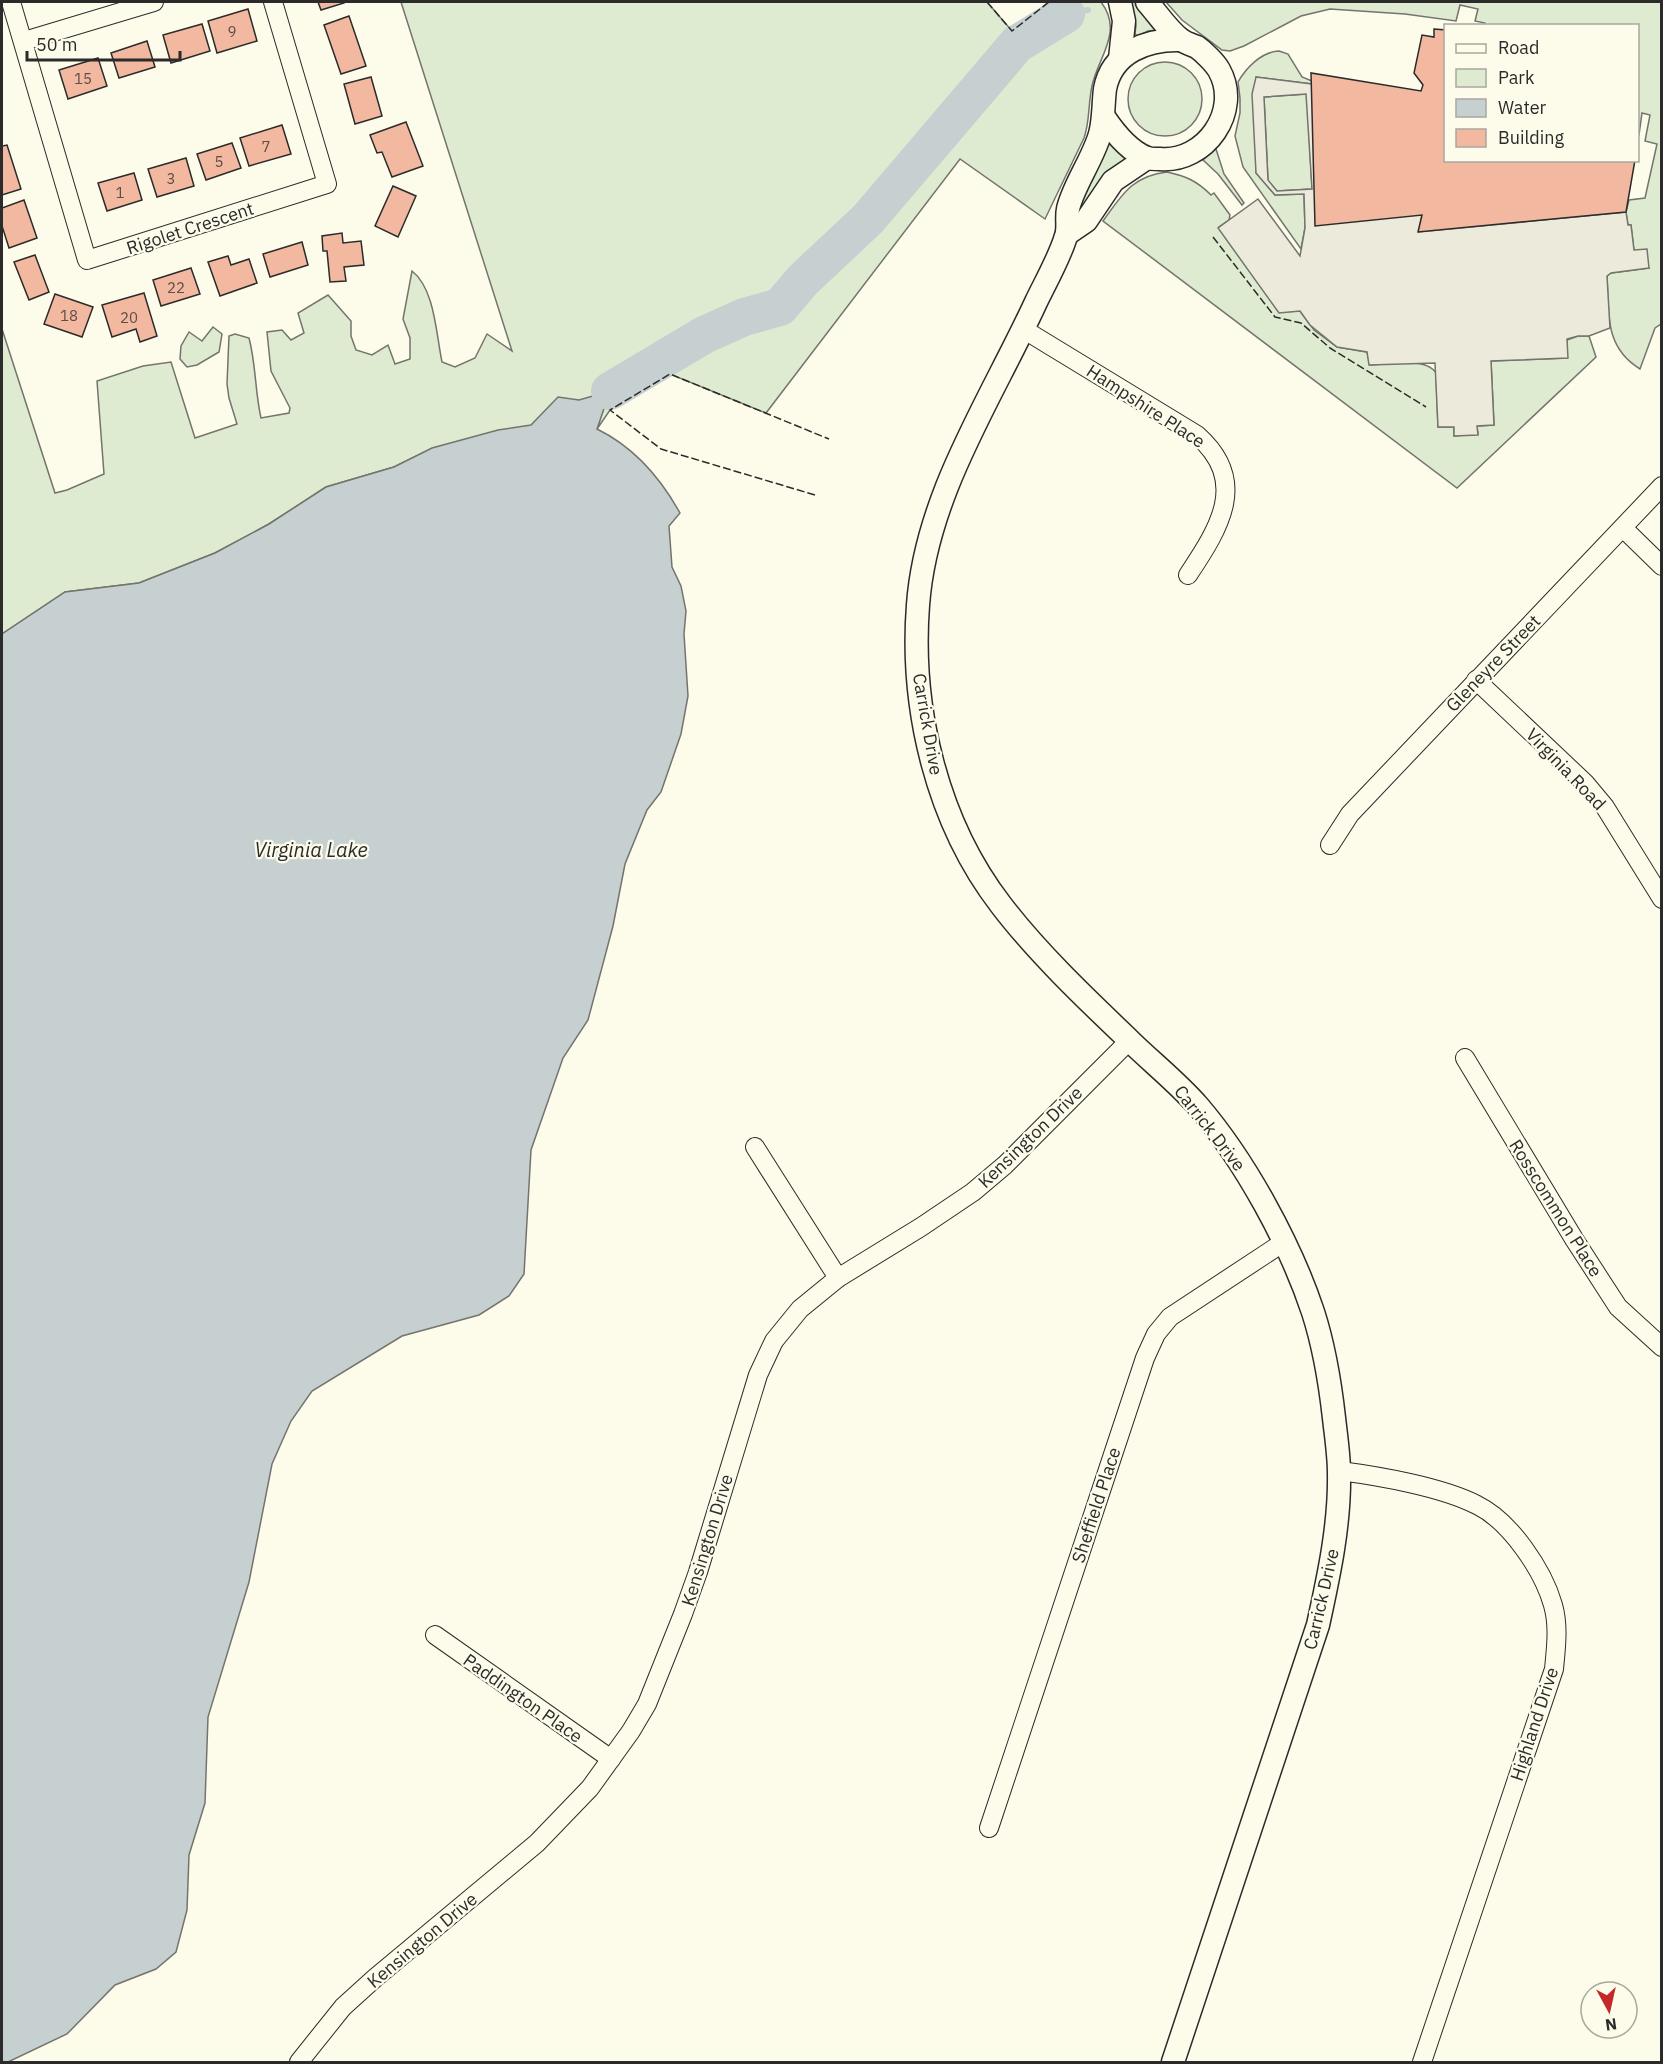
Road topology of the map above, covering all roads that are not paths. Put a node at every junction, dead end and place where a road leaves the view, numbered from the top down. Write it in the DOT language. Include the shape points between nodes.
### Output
graph roads {
  1 [pos="11,2"];
  2 [pos="154,2"];
  3 [pos="273,2"];
  4 [pos="1120,2"];
  5 [pos="1147,2"];
  6 [pos="1181,40"];
  7 [pos="24,41"];
  8 [pos="1120,59"];
  9 [pos="1104,117"];
  10 [pos="1147,158"];
  11 [pos="1067,234"];
  12 [pos="1023,329"];
  13 [pos="1662,486"];
  14 [pos="1623,528"];
  15 [pos="1662,566"];
  16 [pos="1188,575"];
  17 [pos="1476,680"];
  18 [pos="1330,845"];
  19 [pos="1662,899"];
  20 [pos="1129,1041"];
  21 [pos="1465,1058"];
  22 [pos="755,1147"];
  23 [pos="1284,1242"];
  24 [pos="838,1278"];
  25 [pos="1662,1347"];
  26 [pos="1340,1471"];
  27 [pos="435,1635"];
  28 [pos="611,1760"];
  29 [pos="989,1828"];
  30 [pos="299,2062"];
  31 [pos="1173,2062"];
  32 [pos="1422,2062"];
  1 -- 7 [label="street, Rigolet Crescent"];
  2 -- 7 [label="street"];
  3 -- 7 [label="street, Rigolet Crescent" via="327,184 87,260"];
  4 -- 8 [label="street, Carrick Drive" via="1124,28"];
  5 -- 6 [label="street"];
  6 -- 8 [label="street" via="1160,39 1138,46"];
  6 -- 10 [label="street" via="1200,49 1219,70 1226,104 1222,120 1200,147 1181,157"];
  8 -- 9 [label="street, Carrick Drive" via="1106,88"];
  9 -- 10 [label="street" via="1113,132"];
  9 -- 11 [label="street, Carrick Drive" via="1099,138 1067,211"];
  10 -- 11 [label="street, Carrick Drive" via="1113,181 1086,221"];
  11 -- 12 [label="street, Carrick Drive"];
  12 -- 16 [label="street, Hampshire Place" via="1197,435 1219,460 1226,479 1222,518"];
  12 -- 20 [label="street, Carrick Drive" via="949,481 928,543 918,603 916,653 920,699 938,780 977,869 1016,923"];
  13 -- 14 [label="street, Gleneyre Street"];
  14 -- 15 [label="street"];
  14 -- 17 [label="street, Gleneyre Street"];
  17 -- 18 [label="street, Gleneyre Street" via="1350,814"];
  17 -- 19 [label="street, Virginia Road" via="1585,783 1605,807"];
  20 -- 23 [label="street, Carrick Drive" via="1199,1108 1252,1184"];
  20 -- 24 [label="street, Kensington Drive" via="973,1192"];
  21 -- 25 [label="street, Rosscommon Place" via="1618,1307"];
  22 -- 24 [label="street"];
  23 -- 26 [label="street, Carrick Drive" via="1300,1275 1322,1343"];
  23 -- 29 [label="street, Sheffield Place" via="1170,1317 1153,1342"];
  24 -- 28 [label="street, Kensington Drive" via="800,1309 774,1341 758,1375 698,1572 669,1652 647,1704"];
  26 -- 31 [label="street, Carrick Drive" via="1330,1570 1318,1625"];
  26 -- 32 [label="street, Highland Drive" via="1432,1490 1478,1505 1496,1517 1522,1546 1553,1605 1557,1635 1554,1669"];
  27 -- 28 [label="street, Paddington Place"];
  28 -- 30 [label="street, Kensington Drive" via="537,1843 343,2007"];
}
